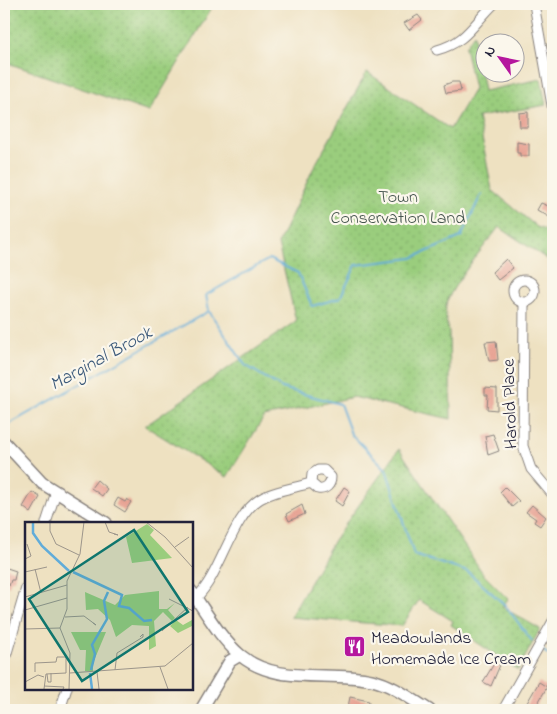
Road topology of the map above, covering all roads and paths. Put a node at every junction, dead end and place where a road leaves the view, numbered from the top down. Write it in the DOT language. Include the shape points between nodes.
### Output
graph roads {
  1 [pos="494,4"];
  2 [pos="534,4"];
  3 [pos="436,50"];
  4 [pos="553,111"];
  5 [pos="524,303"];
  6 [pos="4,442"];
  7 [pos="311,483"];
  8 [pos="56,492"];
  9 [pos="553,494"];
  10 [pos="46,522"];
  11 [pos="104,522"];
  12 [pos="25,591"];
  13 [pos="194,595"];
  14 [pos="553,621"];
  15 [pos="8,638"];
  16 [pos="240,655"];
  17 [pos="4,663"];
  18 [pos="67,689"];
  19 [pos="60,710"];
  20 [pos="201,710"];
  21 [pos="428,710"];
  22 [pos="503,710"];
  1 -- 3 [label="street" via="461,40 453,46"];
  2 -- 4 [label="street"];
  5 -- 9 [label="street, Harold Place" via="523,446 531,469"];
  6 -- 8 [label="main road" via="33,476"];
  7 -- 13 [label="street" via="268,495 252,505 210,580"];
  8 -- 10 [label="street"];
  8 -- 11 [label="main road"];
  12 -- 15 [label="street"];
  13 -- 16 [label="main road"];
  14 -- 22 [label="street"];
  15 -- 17 [label="street"];
  16 -- 20 [label="main road" via="230,661"];
  16 -- 21 [label="main road" via="255,665 281,674 374,680"];
  18 -- 19 [label="street"];
}
